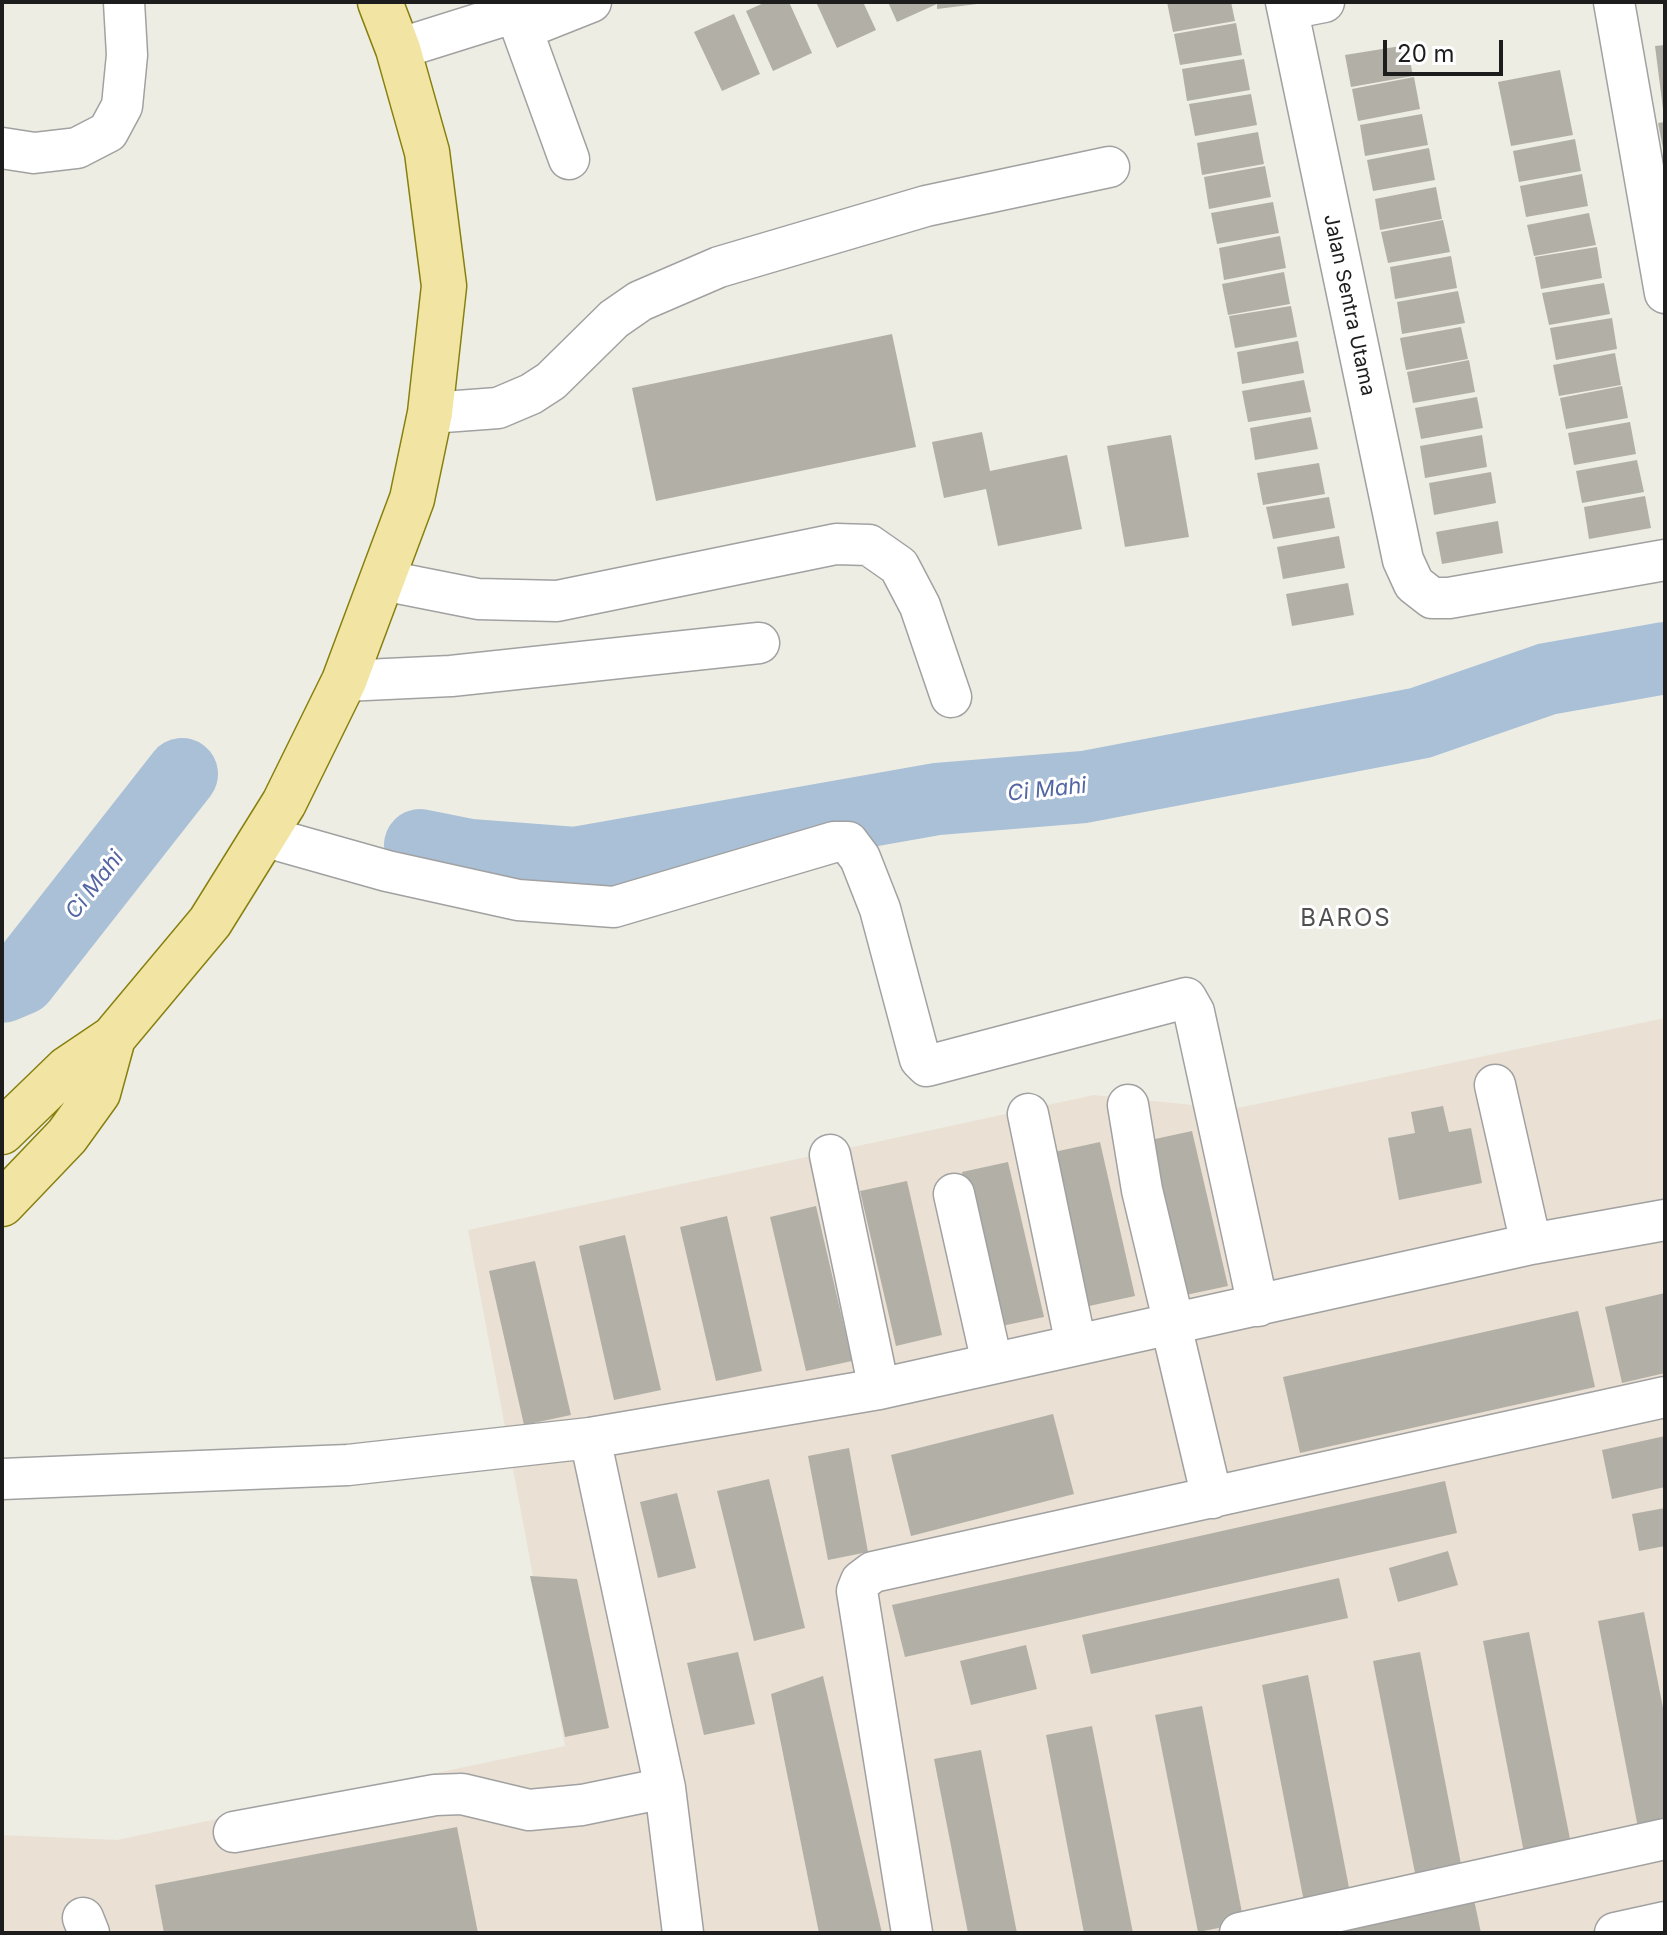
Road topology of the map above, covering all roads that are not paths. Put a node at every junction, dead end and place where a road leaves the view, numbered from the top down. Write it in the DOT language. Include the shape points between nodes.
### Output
graph roads {
  1 [pos="124,2"];
  2 [pos="380,2"];
  3 [pos="591,2"];
  4 [pos="1614,2"];
  5 [pos="1299,4"];
  6 [pos="517,14"];
  7 [pos="398,49"];
  8 [pos="2,148"];
  9 [pos="569,159"];
  10 [pos="1109,167"];
  11 [pos="1665,293"];
  12 [pos="430,413"];
  13 [pos="1665,560"];
  14 [pos="382,580"];
  15 [pos="759,643"];
  16 [pos="344,681"];
  17 [pos="951,697"];
  18 [pos="263,836"];
  19 [pos="113,1038"];
  20 [pos="1495,1085"];
  21 [pos="1128,1105"];
  22 [pos="1028,1114"];
  23 [pos="2,1132"];
  24 [pos="830,1155"];
  25 [pos="954,1194"];
  26 [pos="2,1204"];
  27 [pos="1665,1220"];
  28 [pos="1531,1244"];
  29 [pos="1258,1306"];
  30 [pos="1172,1325"];
  31 [pos="1076,1345"];
  32 [pos="992,1363"];
  33 [pos="879,1389"];
  34 [pos="1665,1397"];
  35 [pos="590,1438"];
  36 [pos="2,1479"];
  37 [pos="1212,1498"];
  38 [pos="665,1788"];
  39 [pos="234,1832"];
  40 [pos="1665,1839"];
  41 [pos="1665,1922"];
  42 [pos="683,1933"];
  43 [pos="912,1933"];
  44 [pos="1240,1933"];
  45 [pos="1615,1933"];
  1 -- 8 [label="street" via="127,55 122,106 108,132 77,148 34,153"];
  2 -- 7 [label="main road"];
  3 -- 6 [label="street"];
  4 -- 11 [label="street"];
  5 -- 13 [label="street, Jalan Sentra Utama" via="1403,560 1414,584 1432,598 1449,598"];
  6 -- 7 [label="street"];
  6 -- 9 [label="street"];
  7 -- 12 [label="main road" via="427,152 444,286"];
  10 -- 12 [label="street" via="926,206 719,267 640,301 531,394 498,408"];
  12 -- 14 [label="main road" via="412,499"];
  14 -- 16 [label="main road"];
  14 -- 17 [label="street" via="478,599 557,601 836,544 869,545 899,566 920,606"];
  15 -- 16 [label="street" via="451,676"];
  16 -- 18 [label="main road"];
  18 -- 19 [label="main road" via="210,922"];
  18 -- 29 [label="street" via="518,900 614,907 848,842 880,909 920,1059 927,1066 1186,998 1194,1012"];
  19 -- 23 [label="main road" via="67,1069"];
  19 -- 26 [label="main road" via="98,1093 67,1136"];
  20 -- 28 [label="street"];
  21 -- 30 [label="street"];
  22 -- 31 [label="street"];
  24 -- 33 [label="street"];
  25 -- 32 [label="street"];
  27 -- 28 [label="street"];
  28 -- 29 [label="street"];
  29 -- 30 [label="street"];
  30 -- 31 [label="street"];
  30 -- 37 [label="street"];
  31 -- 32 [label="street"];
  32 -- 33 [label="street"];
  33 -- 35 [label="street"];
  34 -- 37 [label="street"];
  35 -- 36 [label="street" via="348,1465"];
  35 -- 38 [label="street"];
  37 -- 43 [label="street" via="873,1572 861,1581 857,1591"];
  38 -- 39 [label="street" via="529,1810 462,1794 435,1795"];
  38 -- 42 [label="street"];
  40 -- 44 [label="street"];
  41 -- 45 [label="street"];
}
